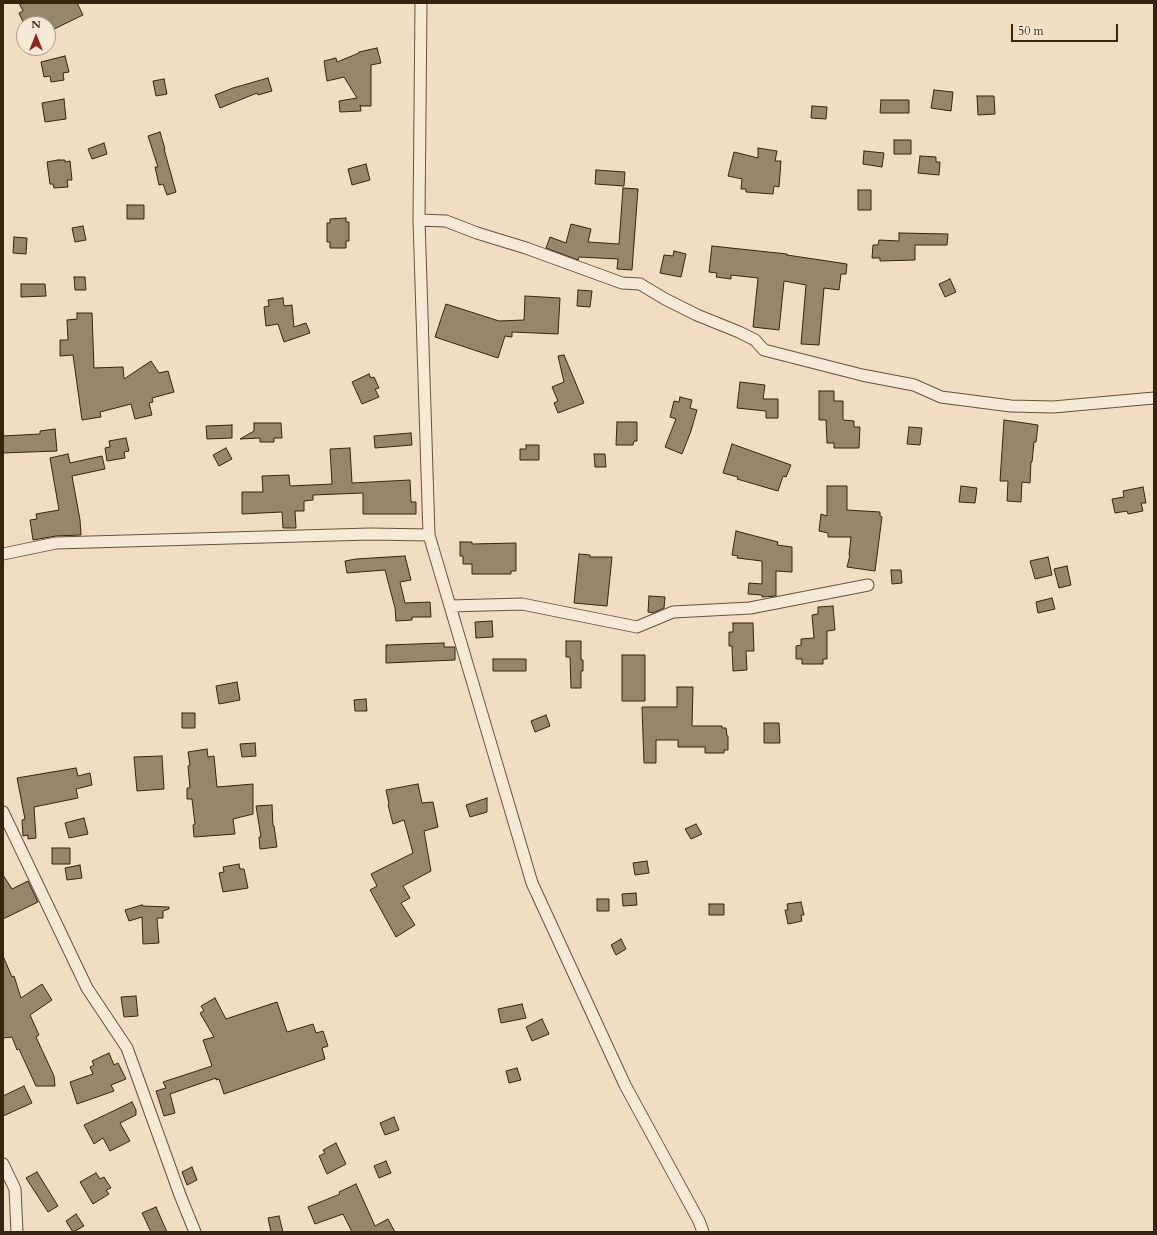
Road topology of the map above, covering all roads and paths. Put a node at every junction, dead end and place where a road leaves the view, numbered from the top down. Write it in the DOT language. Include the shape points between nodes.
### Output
graph roads {
  1 [pos="421,3"];
  2 [pos="419,220"];
  3 [pos="1154,398"];
  4 [pos="428,535"];
  5 [pos="3,554"];
  6 [pos="868,585"];
  7 [pos="450,606"];
  8 [pos="3,812"];
  9 [pos="3,1164"];
  10 [pos="17,1232"];
  11 [pos="196,1232"];
  12 [pos="703,1232"];
  1 -- 2 [label="street"];
  2 -- 3 [label="street" via="446,221 622,284 640,284 664,299 755,340 764,350 862,375 914,385 941,396 1011,406 1053,407"];
  2 -- 4 [label="street"];
  4 -- 5 [label="street" via="370,534 56,543"];
  4 -- 7 [label="street"];
  6 -- 7 [label="street" via="750,608 673,612 637,627 522,604"];
  7 -- 12 [label="street" via="532,883 625,1085"];
  8 -- 11 [label="street" via="87,988 126,1048"];
  9 -- 10 [label="street" via="15,1189"];
}
